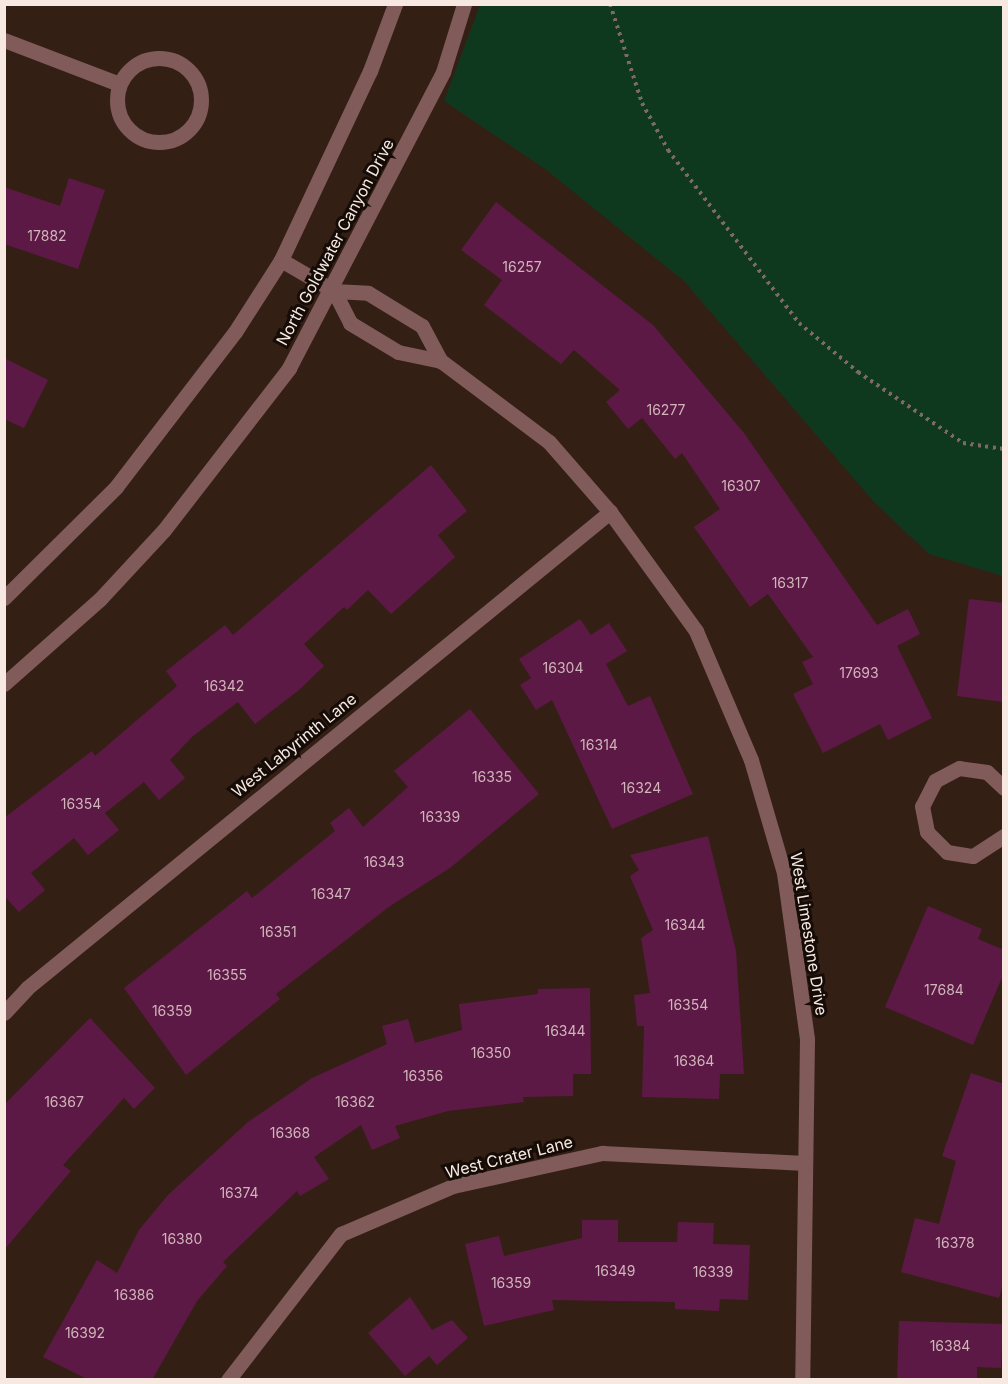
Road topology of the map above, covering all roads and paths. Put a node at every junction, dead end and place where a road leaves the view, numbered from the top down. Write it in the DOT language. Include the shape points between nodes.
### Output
graph roads {
  1 [pos="395,4"];
  2 [pos="464,4"];
  3 [pos="610,4"];
  4 [pos="4,40"];
  5 [pos="119,84"];
  6 [pos="281,260"];
  7 [pos="334,291"];
  8 [pos="441,361"];
  9 [pos="1004,448"];
  10 [pos="610,512"];
  11 [pos="4,598"];
  12 [pos="4,684"];
  13 [pos="1004,788"];
  14 [pos="1004,836"];
  15 [pos="4,1013"];
  16 [pos="805,1163"];
  17 [pos="228,1380"];
  18 [pos="802,1380"];
  1 -- 6 [label="street" via="370,71"];
  2 -- 7 [label="street, North Goldwater Canyon Drive" via="443,72"];
  3 -- 9 [label="path" via="642,104 669,150 799,323 858,372 963,443"];
  4 -- 5 [label="street"];
  5 -- 5 [label="street" via="117,110 141,139 172,140 196,120 201,93 196,80 177,61 163,58 137,63"];
  6 -- 7 [label="street, West Limestone Drive"];
  6 -- 11 [label="street" via="169,425 54,553"];
  7 -- 8 [label="street, West Limestone Drive" via="350,323 398,352"];
  7 -- 8 [label="street, West Limestone Drive" via="368,293 422,326"];
  7 -- 12 [label="street, North Goldwater Canyon Drive" via="289,368 219,465 100,599"];
  8 -- 10 [label="street, West Limestone Drive" via="549,442"];
  10 -- 15 [label="street, West Labyrinth Lane" via="27,988"];
  10 -- 16 [label="street, West Limestone Drive" via="696,632 751,760 784,873 807,1039"];
  13 -- 14 [label="street" via="987,772 959,768 934,781 922,806 927,832 946,852 973,856"];
  16 -- 17 [label="street, West Crater Lane" via="602,1153 453,1186 341,1234"];
  16 -- 18 [label="street, West Limestone Drive"];
}
